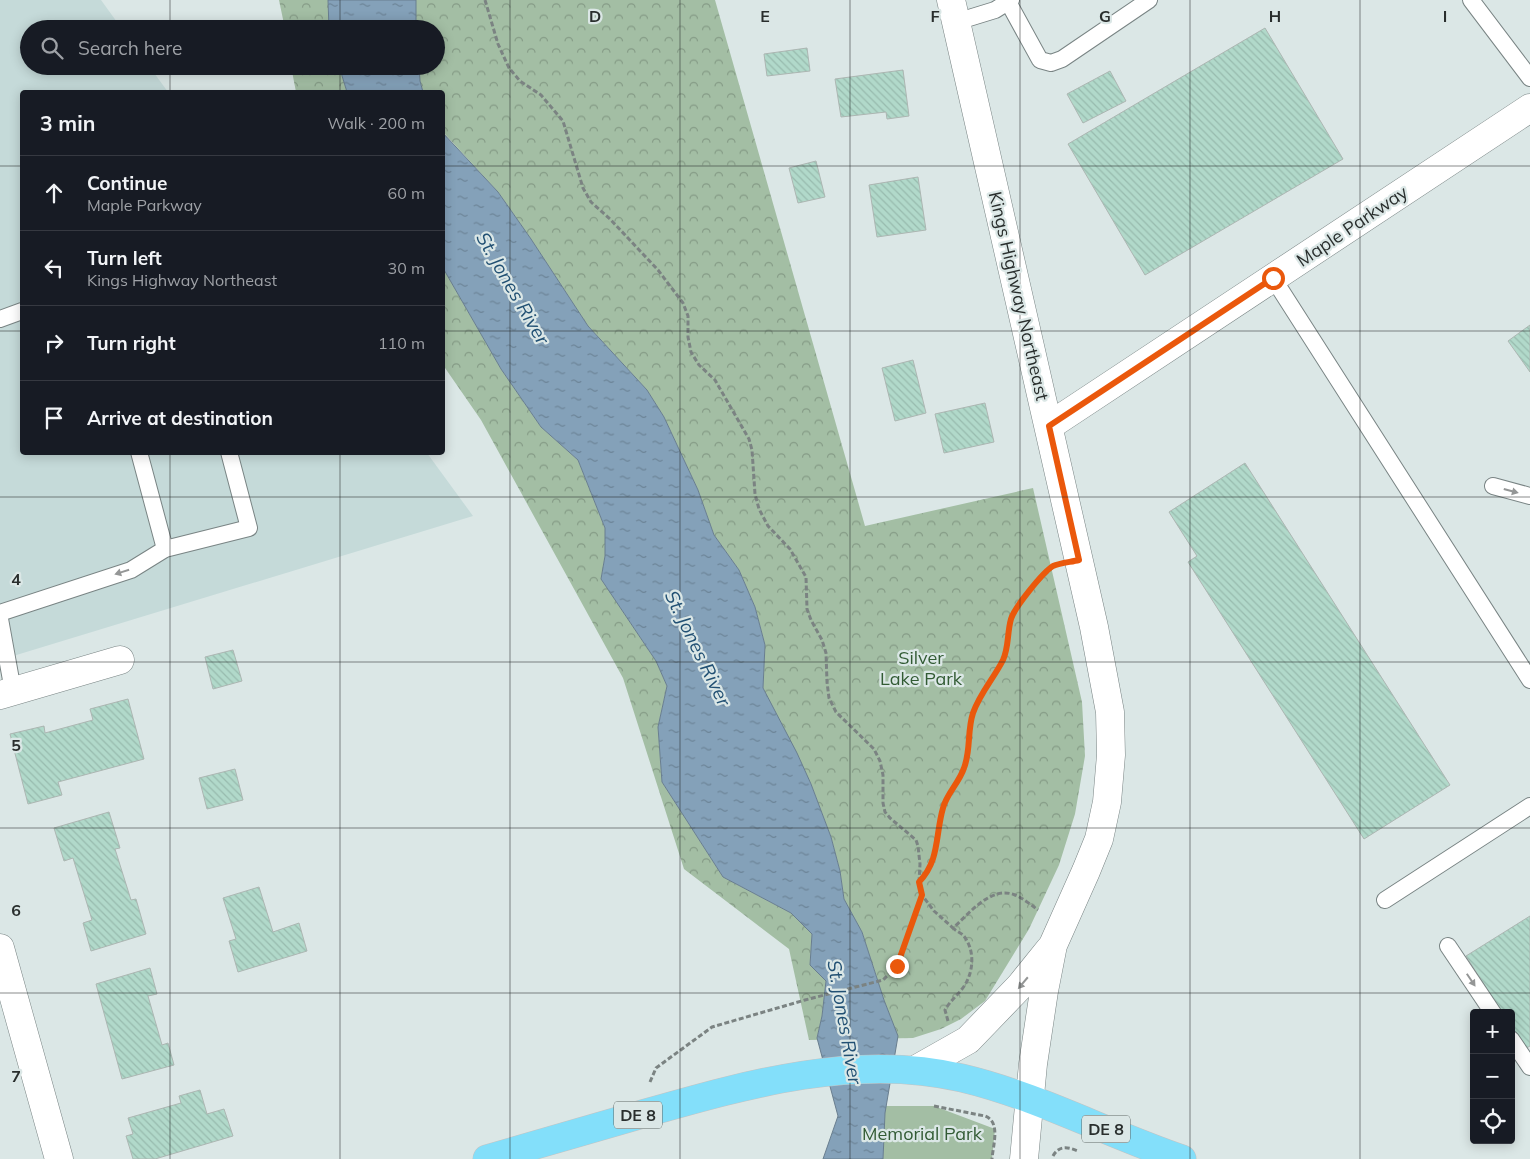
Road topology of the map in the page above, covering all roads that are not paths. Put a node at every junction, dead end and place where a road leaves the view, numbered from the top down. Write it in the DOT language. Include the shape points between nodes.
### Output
graph roads {
  1 [pos="1149,0"];
  2 [pos="1471,0"];
  3 [pos="1008,1"];
  4 [pos="954,11"];
  5 [pos="1530,78"];
  6 [pos="1530,108"];
  7 [pos="1273,278"];
  8 [pos="20,312"];
  9 [pos="0,319"];
  10 [pos="1049,426"];
  11 [pos="140,455"];
  12 [pos="230,455"];
  13 [pos="1493,486"];
  14 [pos="1530,496"];
  15 [pos="165,549"];
  16 [pos="0,613"];
  17 [pos="0,619"];
  18 [pos="120,660"];
  19 [pos="1530,680"];
  20 [pos="7,693"];
  21 [pos="1530,806"];
  22 [pos="1385,900"];
  23 [pos="1053,944"];
  24 [pos="1448,946"];
  25 [pos="0,948"];
  26 [pos="8,1002"];
  27 [pos="1490,1009"];
  28 [pos="1515,1045"];
  29 [pos="1530,1067"];
  30 [pos="915,1070"];
  31 [pos="1030,1099"];
  32 [pos="59,1159"];
  33 [pos="487,1159"];
  34 [pos="1024,1159"];
  35 [pos="1182,1159"];
  1 -- 3 [label="lane" via="1062,59 1051,63 1040,60"];
  2 -- 5 [label="lane"];
  3 -- 4 [label="lane" via="995,10"];
  4 -- 10 [label="street, Kings Highway Northeast"];
  6 -- 7 [label="street, Maple Parkway"];
  7 -- 10 [label="street, Maple Parkway"];
  7 -- 19 [label="lane"];
  8 -- 9 [label="lane"];
  10 -- 23 [label="street, Kings Highway Northeast" via="1105,680 1111,756 1099,838"];
  11 -- 15 [label="lane"];
  12 -- 15 [label="lane" via="249,528"];
  13 -- 14 [label="lane, one-way"];
  15 -- 16 [label="lane, one-way" via="131,570"];
  17 -- 20 [label="lane"];
  18 -- 20 [label="street"];
  21 -- 22 [label="lane"];
  23 -- 30 [label="street, one-way" via="1020,986 968,1040"];
  23 -- 31 [label="street, Kings Highway Northeast"];
  24 -- 27 [label="lane, one-way"];
  25 -- 26 [label="street"];
  26 -- 32 [label="street"];
  28 -- 29 [label="lane"];
  30 -- 31 [label="highway, DE 8" via="962,1078"];
  30 -- 33 [label="highway, DE 8" via="863,1069 791,1077 704,1096"];
  31 -- 34 [label="street, Kings Highway Northeast"];
  31 -- 35 [label="highway, DE 8"];
}
